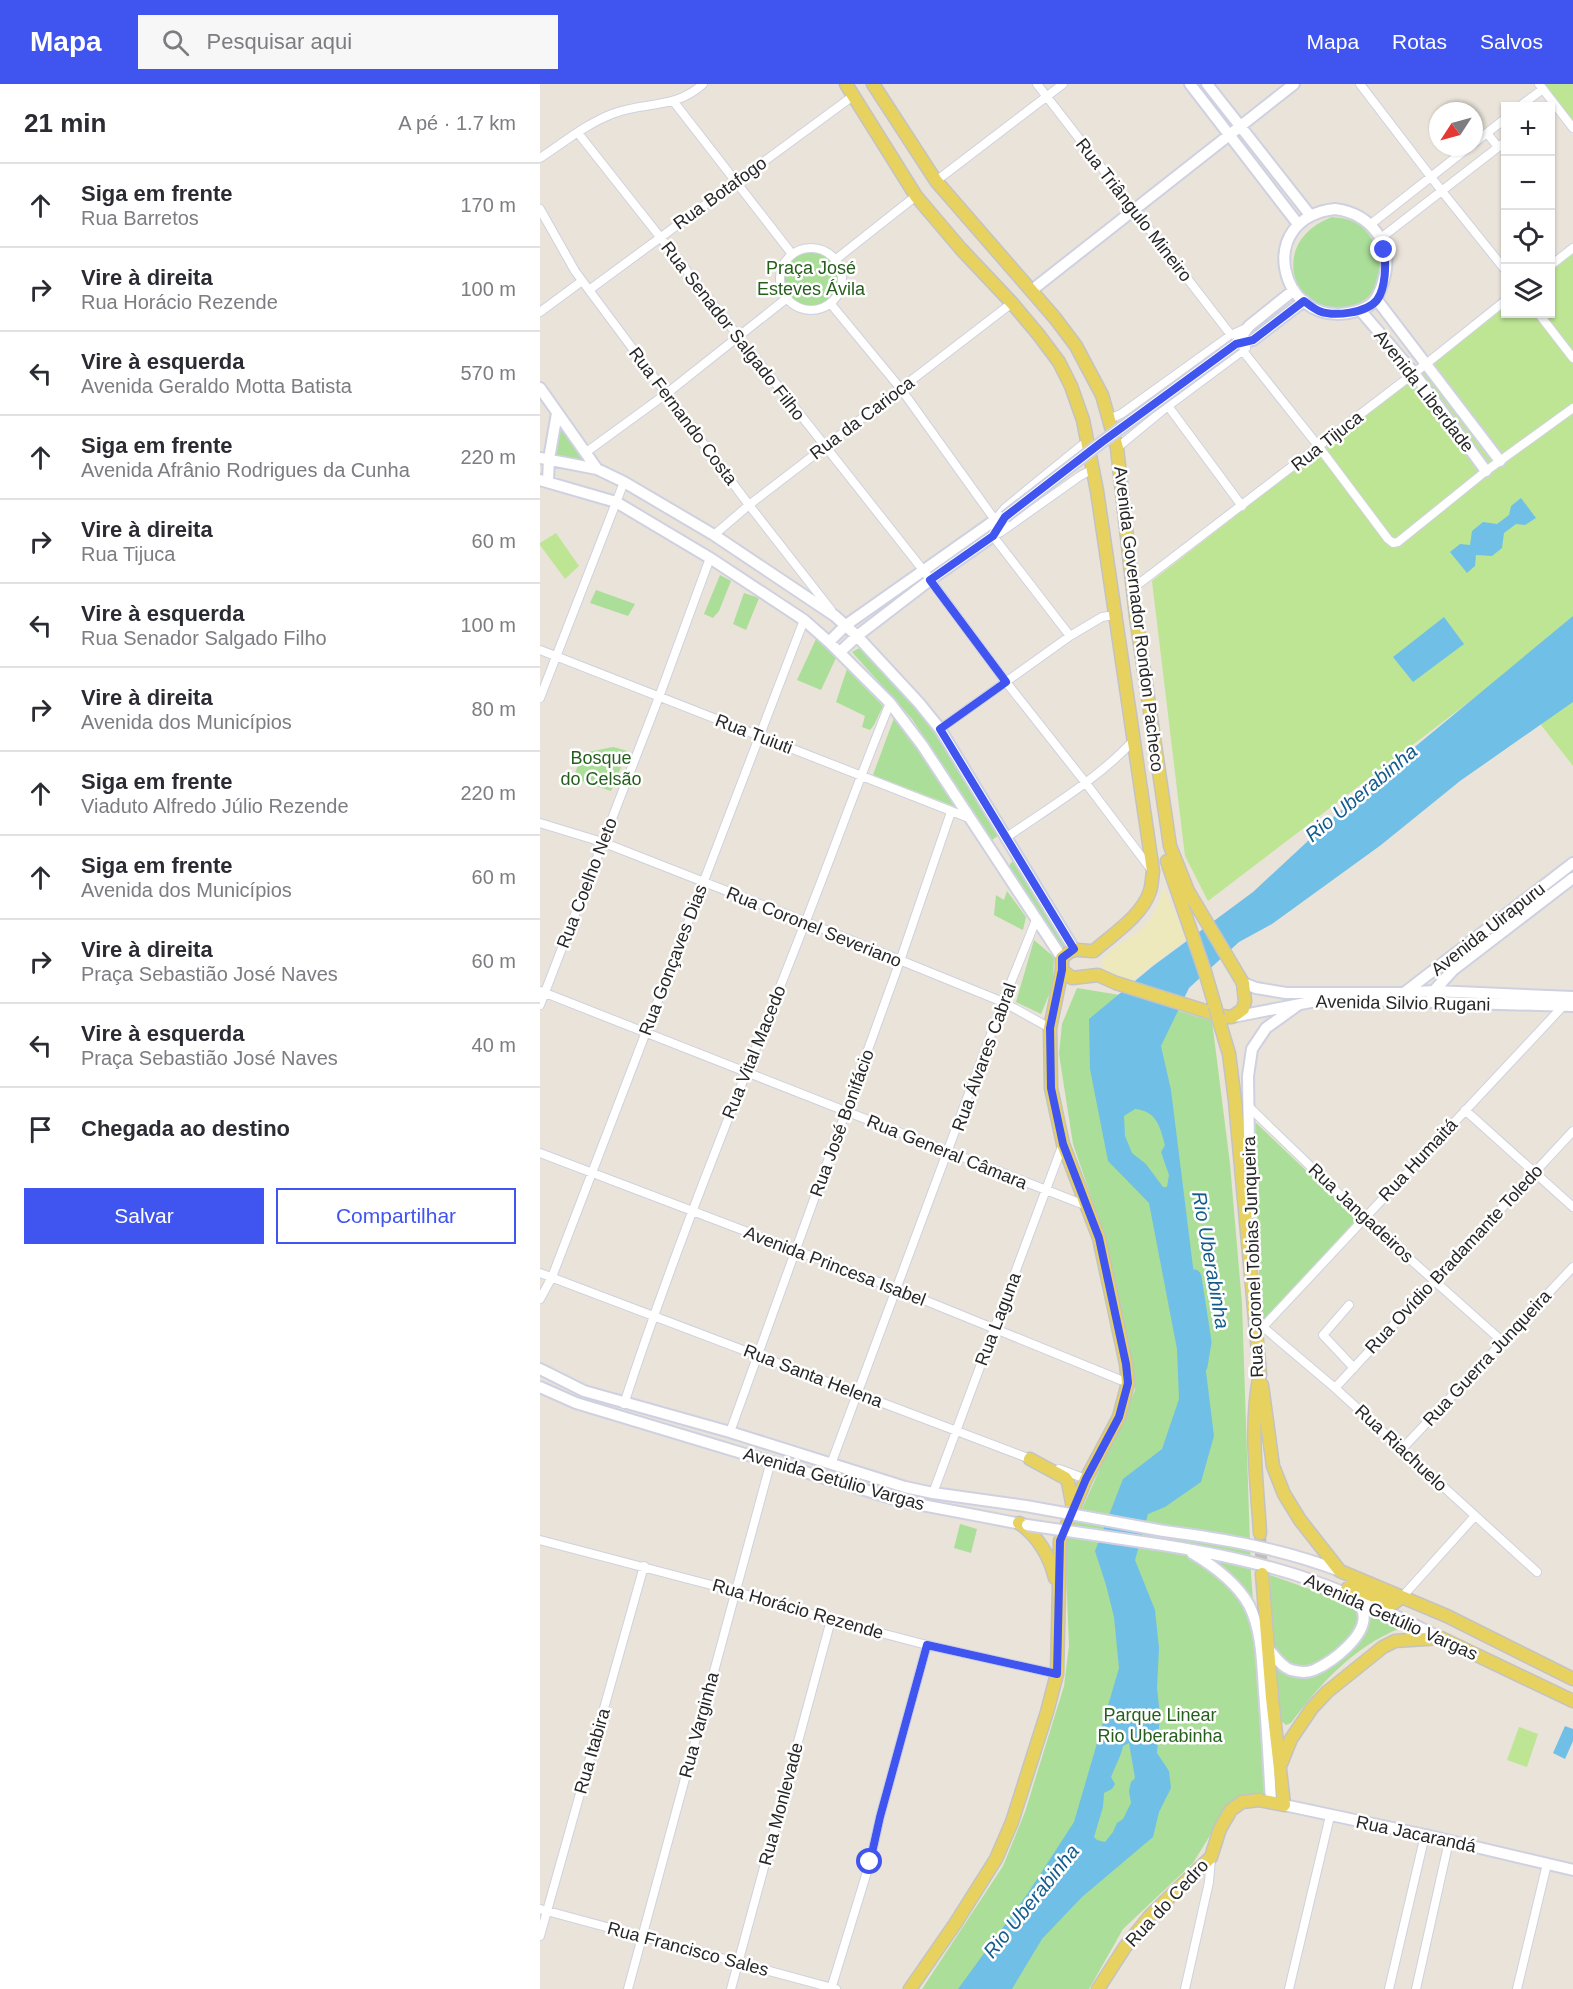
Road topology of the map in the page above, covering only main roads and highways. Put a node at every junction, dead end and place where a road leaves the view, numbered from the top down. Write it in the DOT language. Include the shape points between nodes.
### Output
graph roads {
  1 [pos="846,84"];
  2 [pos="873,84"];
  3 [pos="1165,812"];
  4 [pos="1094,951"];
  5 [pos="1062,964"];
  6 [pos="1098,975"];
  7 [pos="1232,1017"];
  8 [pos="1260,1374"];
  9 [pos="1030,1459"];
  10 [pos="1073,1509"];
  11 [pos="1023,1524"];
  12 [pos="1260,1533"];
  13 [pos="1262,1574"];
  14 [pos="1350,1596"];
  15 [pos="1402,1597"];
  16 [pos="1059,1602"];
  17 [pos="1573,1679"];
  18 [pos="1573,1701"];
  19 [pos="1281,1765"];
  20 [pos="1265,1801"];
  21 [pos="910,1989"];
  22 [pos="1098,1989"];
  1 -- 4 [label="main road, Avenida Governador Rondon Pacheco" via="916,196 1059,362 1083,420 1153,872 1143,904"];
  2 -- 3 [label="main road, Avenida Governador Rondon Pacheco" via="936,181 1076,346 1102,394 1117,448 1132,589"];
  3 -- 7 [label="main road, Avenida Governador Rondon Pacheco" via="1170,846 1188,891 1243,982 1243,1009"];
  3 -- 8 [label="main road, Rua Coronel Tobias Junqueira" via="1162,827 1167,863 1229,1054 1259,1328"];
  4 -- 5 [label="main road" via="1074,949"];
  4 -- 6 [label="main road" via="1091,963"];
  5 -- 6 [label="main road" via="1072,978"];
  5 -- 10 [label="main road" via="1050,1028 1051,1088 1063,1144 1099,1238 1128,1383 1119,1417"];
  6 -- 7 [label="main road, Avenida Silvio Rugani"];
  8 -- 12 [label="main road, Rua Coronel Tobias Junqueira" via="1255,1432"];
  8 -- 15 [label="main road, Avenida Getúlio Vargas" via="1273,1466 1300,1520 1340,1571"];
  9 -- 10 [label="main road" via="1065,1478"];
  10 -- 16 [label="main road" via="1060,1541"];
  11 -- 16 [label="main road" via="1050,1561"];
  13 -- 19 [label="main road"];
  14 -- 15 [label="main road" via="1350,1586 1390,1603"];
  15 -- 17 [label="main road, Avenida Getúlio Vargas"];
  16 -- 21 [label="main road" via="1057,1674 1012,1822 996,1858"];
  18 -- 19 [label="main road, Avenida Getúlio Vargas" via="1441,1638 1395,1641 1362,1663 1312,1708 1291,1739"];
  19 -- 20 [label="main road, Rua Jacarandá" via="1284,1805"];
  20 -- 22 [label="main road, Rua do Cedro" via="1242,1802 1231,1810 1211,1857 1150,1916"];
}
